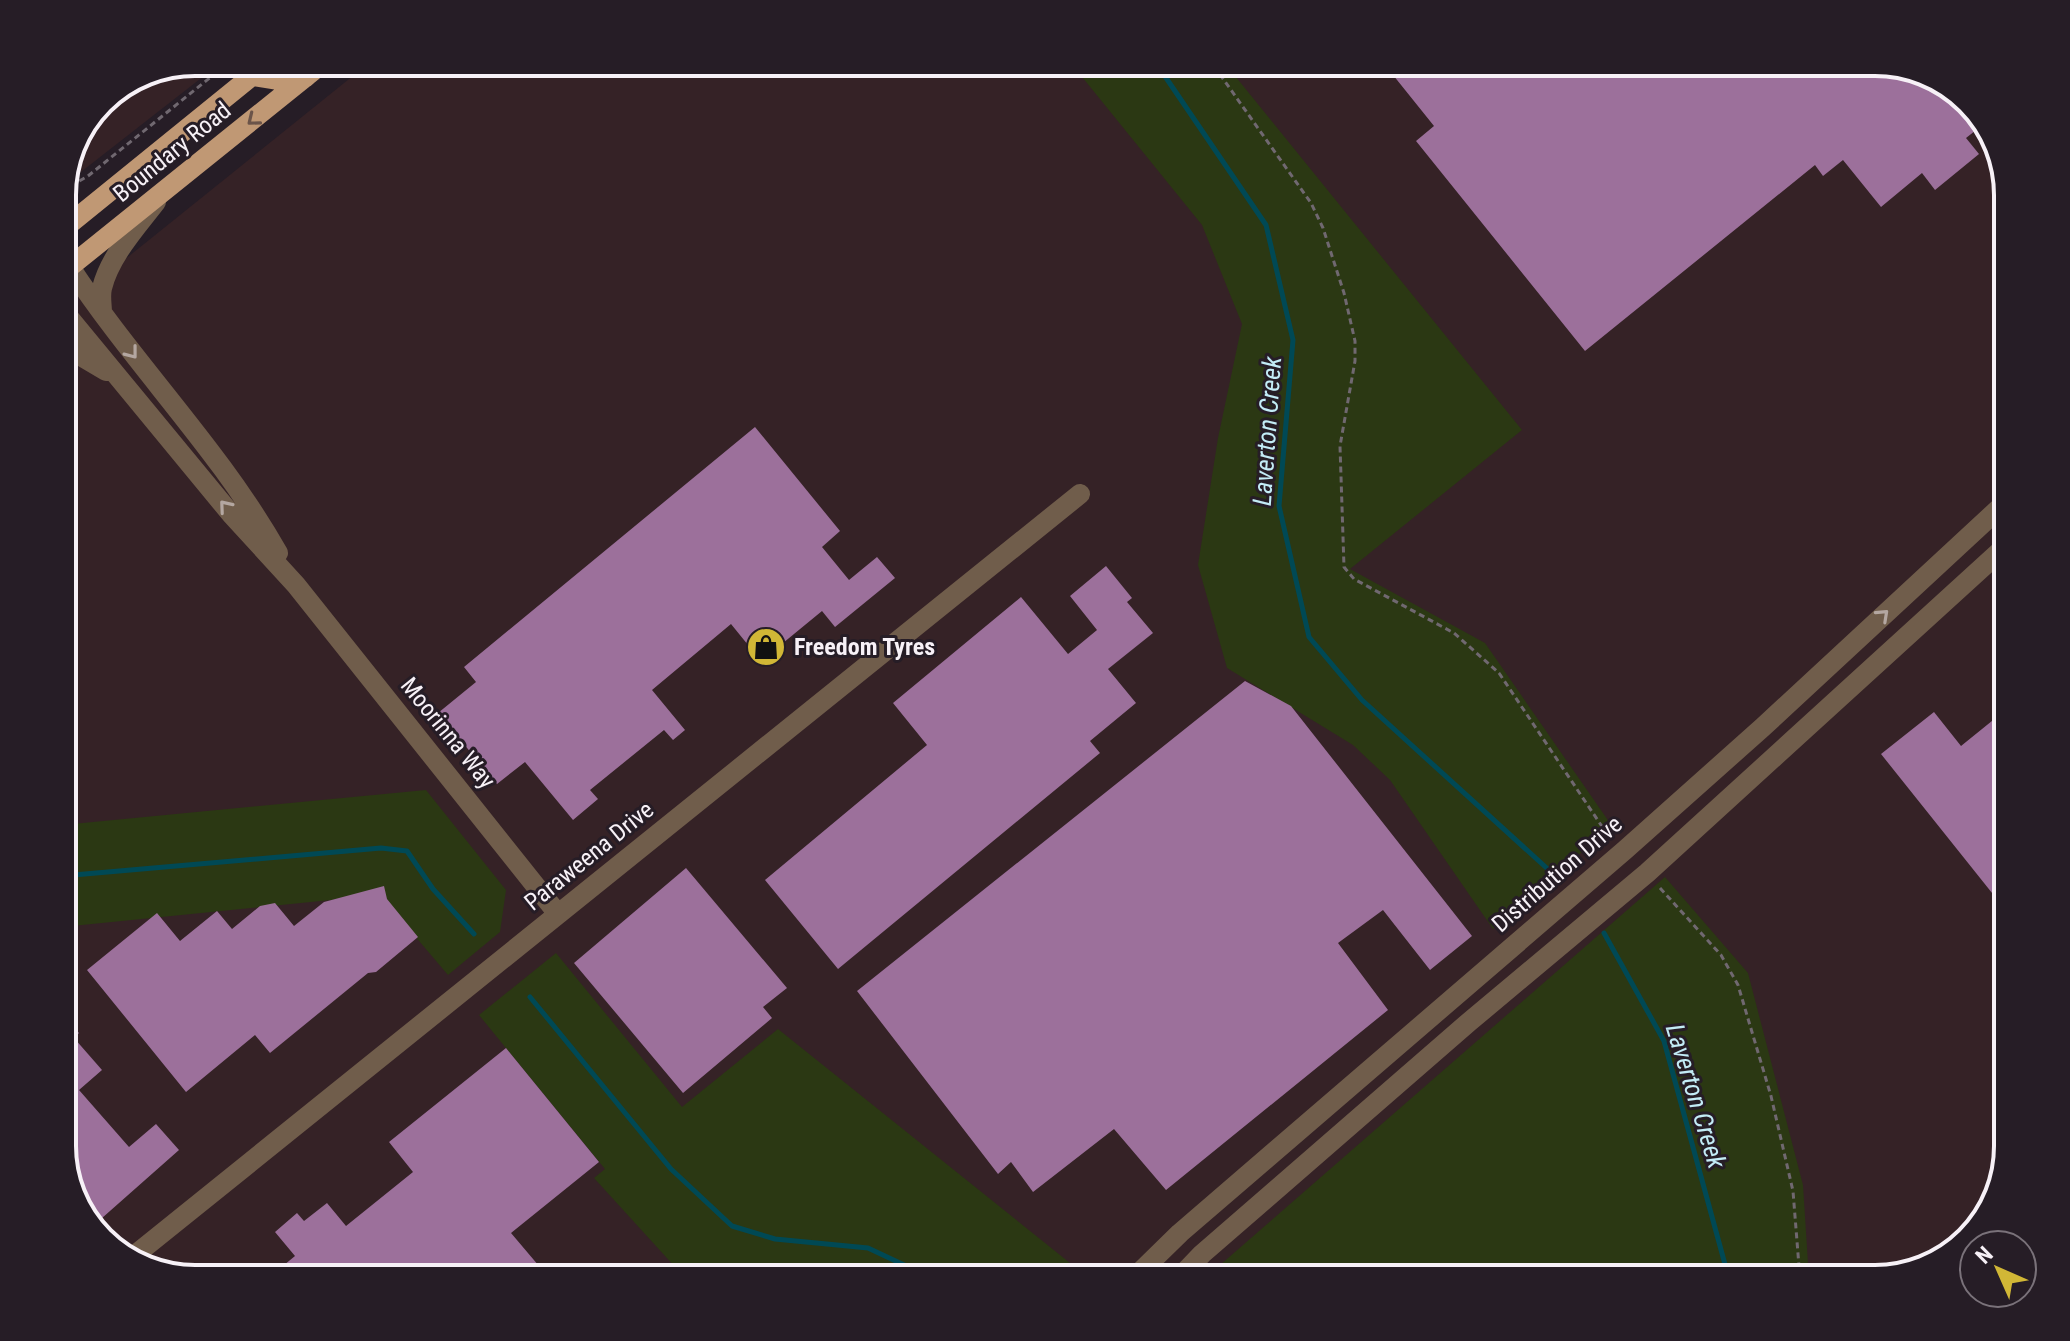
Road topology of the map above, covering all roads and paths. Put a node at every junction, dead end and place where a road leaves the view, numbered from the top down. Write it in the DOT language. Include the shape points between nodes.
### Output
graph roads {
  1 [pos="212,76"];
  2 [pos="250,76"];
  3 [pos="265,76"];
  4 [pos="300,76"];
  5 [pos="308,76"];
  6 [pos="1221,76"];
  7 [pos="77,182"];
  8 [pos="164,193"];
  9 [pos="76,219"];
  10 [pos="76,258"];
  11 [pos="76,281"];
  12 [pos="102,315"];
  13 [pos="76,326"];
  14 [pos="76,353"];
  15 [pos="123,382"];
  16 [pos="1080,494"];
  17 [pos="1994,513"];
  18 [pos="1994,557"];
  19 [pos="296,585"];
  20 [pos="1826,668"];
  21 [pos="1847,691"];
  22 [pos="1684,798"];
  23 [pos="1707,819"];
  24 [pos="1625,850"];
  25 [pos="1647,873"];
  26 [pos="558,914"];
  27 [pos="1271,1154"];
  28 [pos="1291,1177"];
  29 [pos="139,1251"];
  30 [pos="1152,1265"];
  31 [pos="1194,1265"];
  32 [pos="1799,1265"];
  1 -- 7 [label="path"];
  2 -- 9 [label="main road, Boundary Road"];
  3 -- 4 [label="main road"];
  5 -- 8 [label="main road, Boundary Road, one-way"];
  6 -- 24 [label="path" via="1311,203 1344,293 1355,341 1340,446 1347,573 1454,633 1499,673 1601,825"];
  8 -- 10 [label="main road, Boundary Road"];
  8 -- 12 [label="street" via="110,267 101,290"];
  11 -- 12 [label="street, Moorinna Way"];
  12 -- 19 [label="street, Moorinna Way, one-way" via="241,491"];
  13 -- 15 [label="street, Moorinna Way"];
  14 -- 15 [label="street, Moorinna Way"];
  19 -- 15 [label="street, Moorinna Way, one-way"];
  16 -- 26 [label="street, Paraweena Drive"];
  20 -- 17 [label="street, Distribution Drive, one-way"];
  18 -- 21 [label="street"];
  19 -- 26 [label="street, Moorinna Way"];
  20 -- 21 [label="street"];
  20 -- 22 [label="street, Distribution Drive"];
  21 -- 23 [label="street"];
  22 -- 23 [label="street"];
  22 -- 24 [label="street, Distribution Drive"];
  23 -- 25 [label="street"];
  24 -- 27 [label="street, Distribution Drive"];
  25 -- 28 [label="street"];
  25 -- 32 [label="path" via="1721,955 1738,985 1793,1191"];
  26 -- 29 [label="street, Paraweena Drive"];
  27 -- 28 [label="street"];
  27 -- 30 [label="street, Distribution Drive" via="1180,1233"];
  28 -- 31 [label="street"];
}
